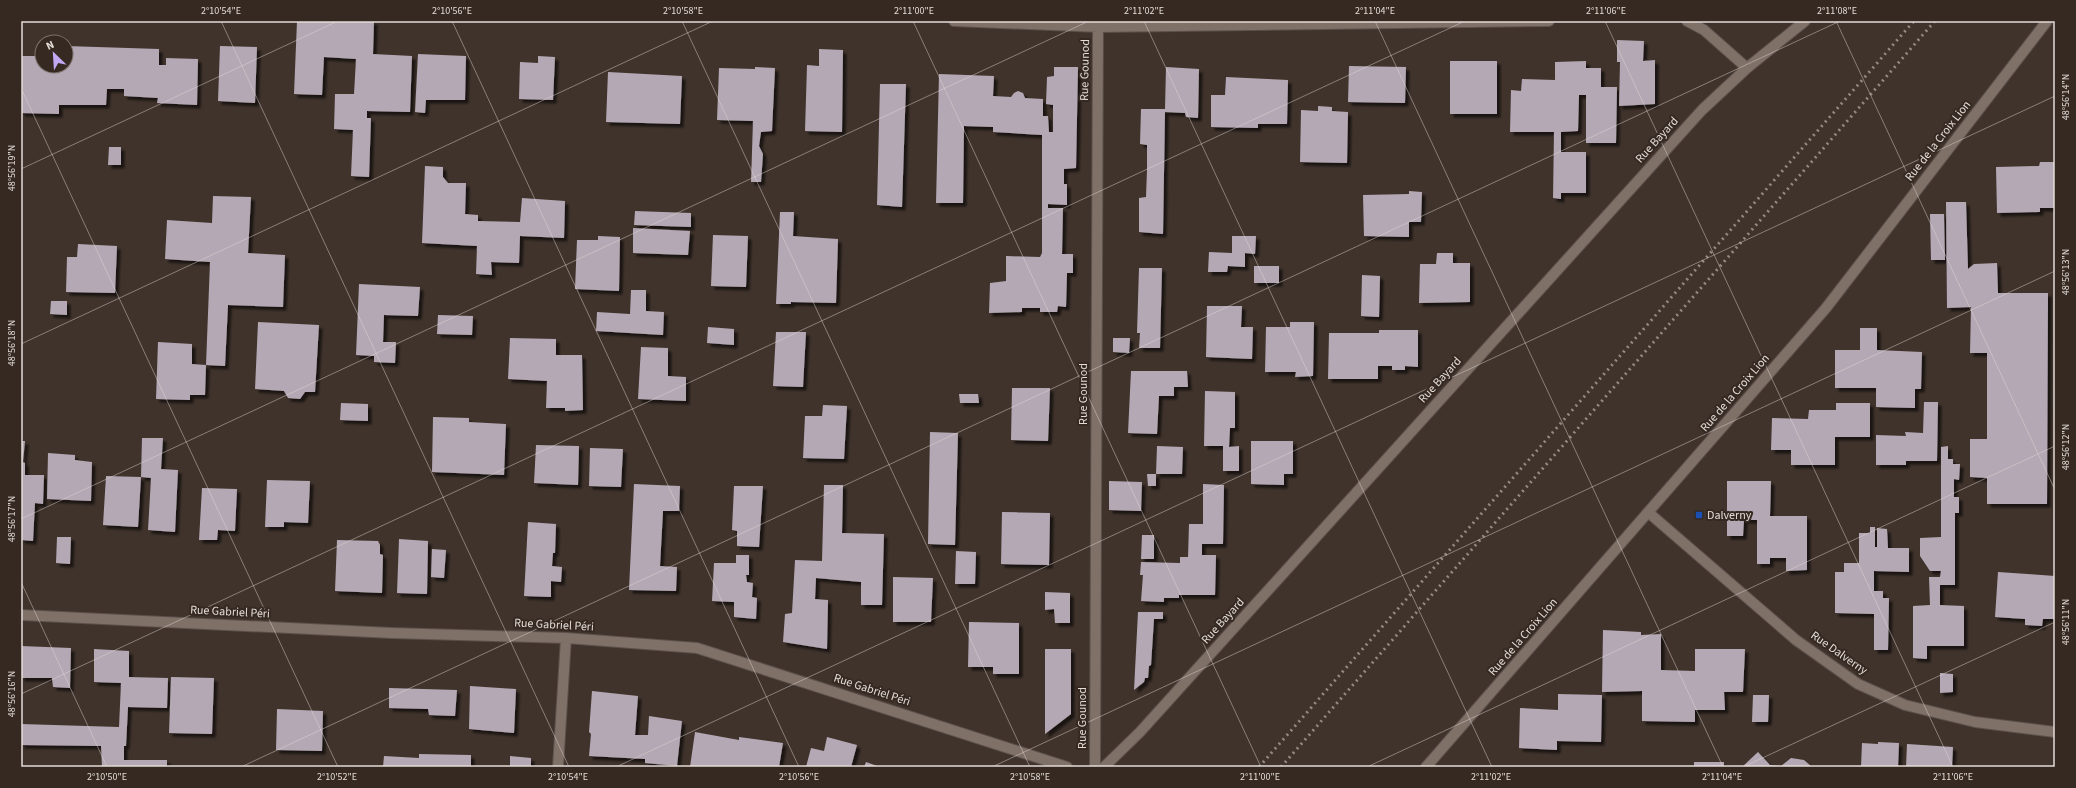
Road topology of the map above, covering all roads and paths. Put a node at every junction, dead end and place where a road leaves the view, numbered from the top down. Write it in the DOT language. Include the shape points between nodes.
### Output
graph roads {
  1 [pos="954,21"];
  2 [pos="1549,21"];
  3 [pos="1687,21"];
  4 [pos="1805,21"];
  5 [pos="2047,21"];
  6 [pos="1098,24"];
  7 [pos="1747,68"];
  8 [pos="1649,513"];
  9 [pos="21,615"];
  10 [pos="566,638"];
  11 [pos="2055,732"];
  12 [pos="558,767"];
  13 [pos="1067,767"];
  14 [pos="1095,767"];
  15 [pos="1104,767"];
  16 [pos="1426,767"];
  1 -- 6 [label="street"];
  2 -- 6 [label="street"];
  3 -- 7 [label="street" via="1704,30"];
  4 -- 7 [label="street, Rue Bayard"];
  5 -- 8 [label="street, Rue de la Croix Lion" via="1826,308"];
  6 -- 14 [label="street, Rue Gounod"];
  7 -- 15 [label="street, Rue Bayard" via="1702,110 1145,726"];
  8 -- 11 [label="street, Rue Dalverny" via="1796,640 1858,684 1905,705 1961,718"];
  8 -- 16 [label="street, Rue de la Croix Lion"];
  9 -- 10 [label="street, Rue Gabriel Péri" via="392,633"];
  10 -- 12 [label="street"];
  10 -- 13 [label="street, Rue Gabriel Péri" via="697,648"];
}
